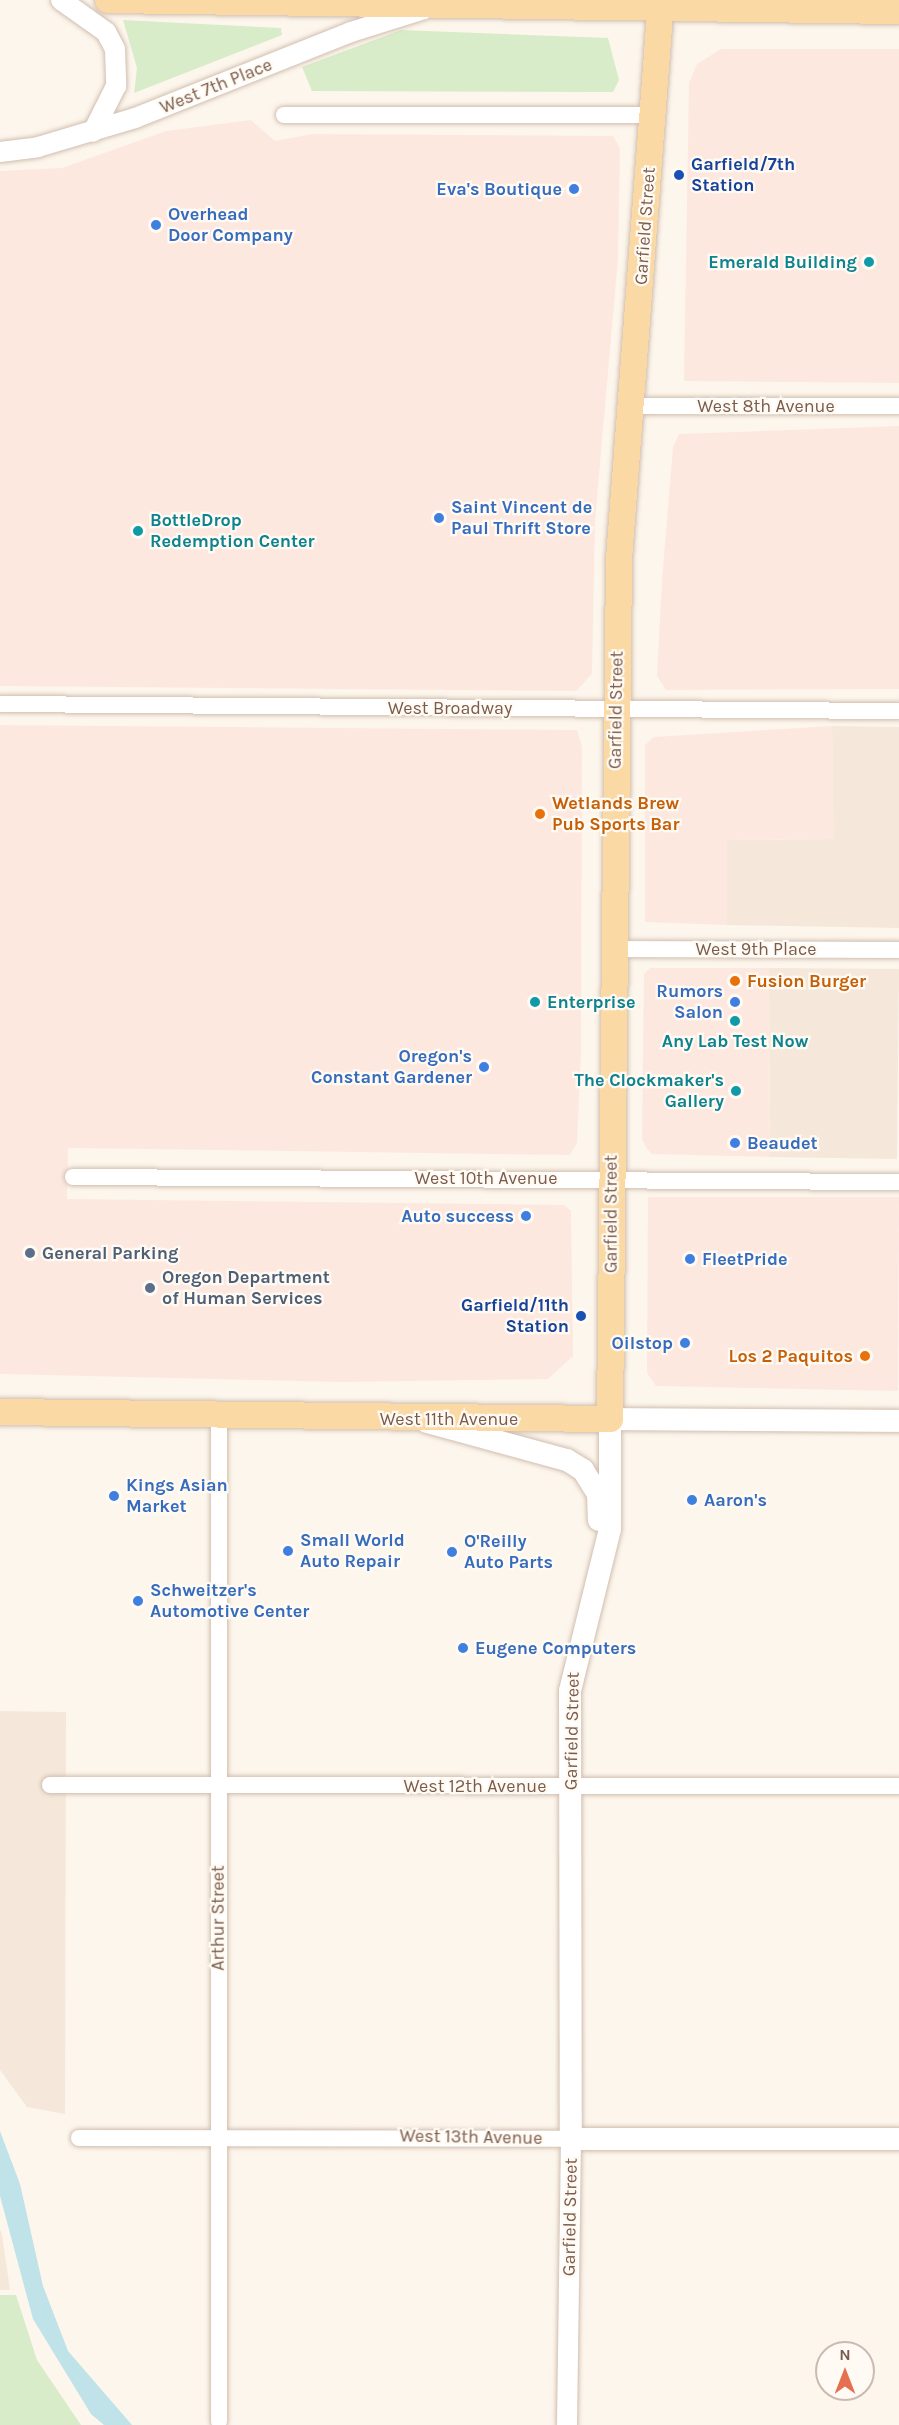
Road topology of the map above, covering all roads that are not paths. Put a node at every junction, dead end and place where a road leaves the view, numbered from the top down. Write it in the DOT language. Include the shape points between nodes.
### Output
graph roads {
  1 [pos="61,0"];
  2 [pos="108,0"];
  3 [pos="661,5"];
  4 [pos="429,8"];
  5 [pos="899,11"];
  6 [pos="284,115"];
  7 [pos="652,115"];
  8 [pos="93,132"];
  9 [pos="0,152"];
  10 [pos="633,405"];
  11 [pos="899,406"];
  12 [pos="0,704"];
  13 [pos="615,709"];
  14 [pos="899,711"];
  15 [pos="613,949"];
  16 [pos="899,950"];
  17 [pos="73,1177"];
  18 [pos="611,1180"];
  19 [pos="899,1182"];
  20 [pos="0,1412"];
  21 [pos="219,1416"];
  22 [pos="610,1419"];
  23 [pos="420,1420"];
  24 [pos="899,1421"];
  25 [pos="600,1572"];
  26 [pos="50,1785"];
  27 [pos="218,1785"];
  28 [pos="571,1786"];
  29 [pos="899,1786"];
  30 [pos="218,2137"];
  31 [pos="79,2138"];
  32 [pos="571,2139"];
  33 [pos="899,2139"];
  34 [pos="219,2421"];
  35 [pos="567,2425"];
  1 -- 8 [label="street" via="106,32 116,49 116,86"];
  2 -- 4 [label="main road"];
  3 -- 4 [label="main road"];
  3 -- 5 [label="main road"];
  3 -- 7 [label="main road, Garfield Street"];
  4 -- 8 [label="street, West 7th Place"];
  6 -- 7 [label="street"];
  7 -- 10 [label="main road, Garfield Street"];
  8 -- 9 [label="street, West 7th Place"];
  10 -- 11 [label="street, West 8th Avenue"];
  10 -- 13 [label="main road, Garfield Street" via="620,559"];
  12 -- 13 [label="street, West Broadway"];
  13 -- 14 [label="street, West Broadway"];
  13 -- 15 [label="main road, Garfield Street"];
  15 -- 16 [label="street, West 9th Place"];
  15 -- 18 [label="main road, Garfield Street"];
  17 -- 18 [label="street, West 10th Avenue"];
  18 -- 19 [label="street, West 10th Avenue"];
  18 -- 22 [label="main road, Garfield Street"];
  20 -- 21 [label="main road, West 11th Avenue"];
  21 -- 23 [label="main road, West 11th Avenue"];
  21 -- 27 [label="street, Arthur Street"];
  22 -- 23 [label="main road, West 11th Avenue"];
  22 -- 24 [label="main road, West 11th Avenue"];
  22 -- 25 [label="main road, Garfield Street" via="610,1529"];
  23 -- 25 [label="main road" via="558,1455 583,1470 598,1494"];
  25 -- 28 [label="main road, Garfield Street" via="573,1663"];
  26 -- 27 [label="street, West 12th Avenue"];
  27 -- 28 [label="street, West 12th Avenue"];
  27 -- 30 [label="street, Arthur Street"];
  28 -- 29 [label="street, West 12th Avenue"];
  28 -- 32 [label="main road, Garfield Street"];
  30 -- 31 [label="street, West 13th Avenue"];
  30 -- 32 [label="street, West 13th Avenue"];
  30 -- 34 [label="street, Arthur Street"];
  32 -- 33 [label="main road, West 13th Avenue"];
  32 -- 35 [label="street, Garfield Street"];
}
